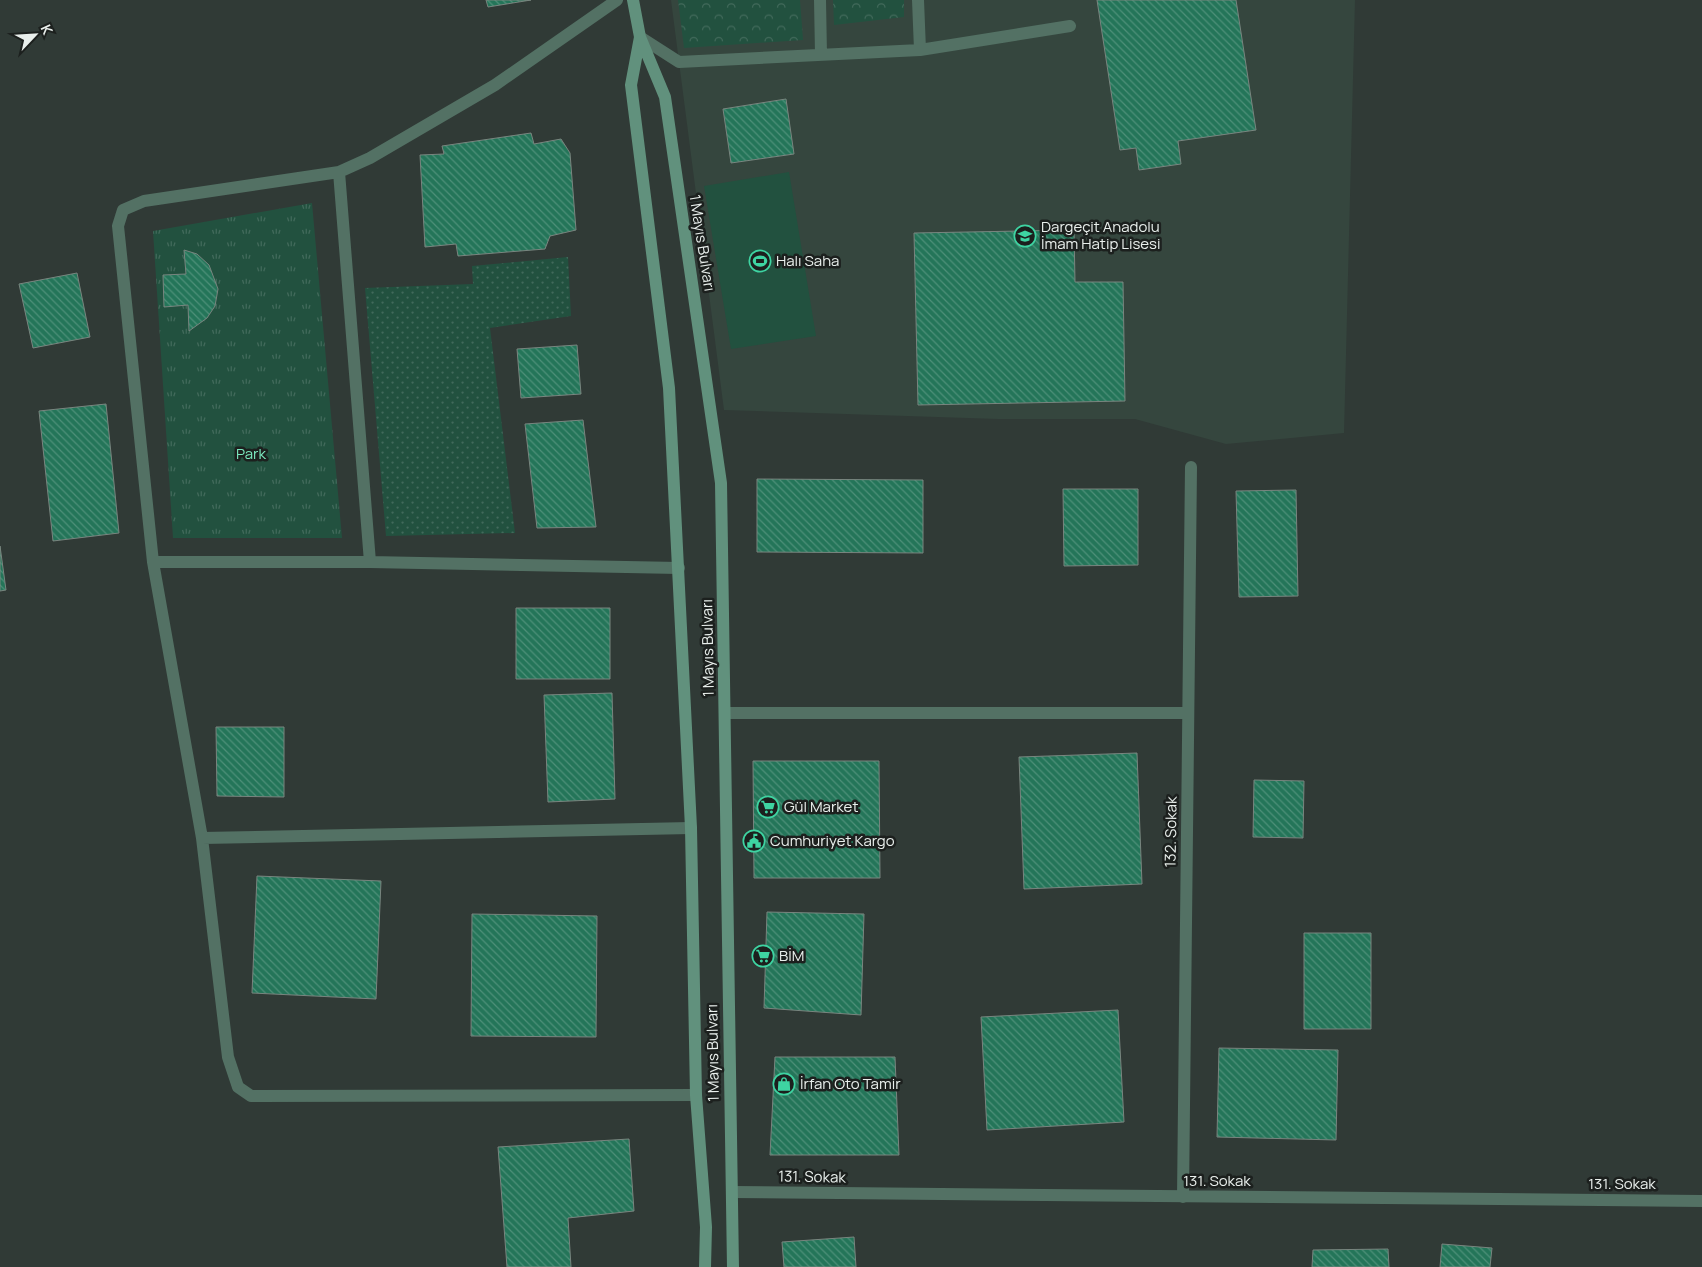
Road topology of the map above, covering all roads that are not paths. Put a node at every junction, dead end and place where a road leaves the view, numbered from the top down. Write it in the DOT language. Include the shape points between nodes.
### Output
graph roads {
  1 [pos="617,0"];
  2 [pos="633,0"];
  3 [pos="820,0"];
  4 [pos="918,0"];
  5 [pos="1070,26"];
  6 [pos="640,37"];
  7 [pos="920,50"];
  8 [pos="821,54"];
  9 [pos="339,172"];
  10 [pos="1191,467"];
  11 [pos="153,562"];
  12 [pos="370,562"];
  13 [pos="679,568"];
  14 [pos="725,713"];
  15 [pos="1188,713"];
  16 [pos="691,828"];
  17 [pos="202,838"];
  18 [pos="696,1095"];
  19 [pos="732,1192"];
  20 [pos="1183,1197"];
  21 [pos="1702,1201"];
  22 [pos="705,1267"];
  23 [pos="733,1267"];
  1 -- 9 [label="street" via="495,85 370,158"];
  2 -- 6 [label="main road, 1 Mayıs Bulvarı"];
  3 -- 8 [label="street"];
  4 -- 7 [label="street"];
  5 -- 7 [label="street"];
  6 -- 8 [label="street" via="679,62"];
  6 -- 13 [label="main road, 1 Mayıs Bulvarı" via="632,85 670,388"];
  6 -- 14 [label="main road, 1 Mayıs Bulvarı" via="665,97 721,483"];
  7 -- 8 [label="street"];
  9 -- 11 [label="street" via="144,201 124,210 118,226"];
  9 -- 12 [label="street"];
  10 -- 15 [label="street, 132. Sokak"];
  11 -- 12 [label="street"];
  11 -- 17 [label="street"];
  12 -- 13 [label="street"];
  13 -- 16 [label="main road, 1 Mayıs Bulvarı"];
  14 -- 15 [label="street"];
  14 -- 19 [label="main road, 1 Mayıs Bulvarı"];
  15 -- 20 [label="street, 132. Sokak"];
  16 -- 17 [label="street"];
  16 -- 18 [label="main road, 1 Mayıs Bulvarı"];
  17 -- 18 [label="street" via="228,1057 238,1088 250,1096"];
  18 -- 22 [label="main road, 1 Mayıs Bulvarı" via="706,1227"];
  19 -- 20 [label="street, 131. Sokak"];
  19 -- 23 [label="main road, 1 Mayıs Bulvarı"];
  20 -- 21 [label="street, 131. Sokak"];
}
